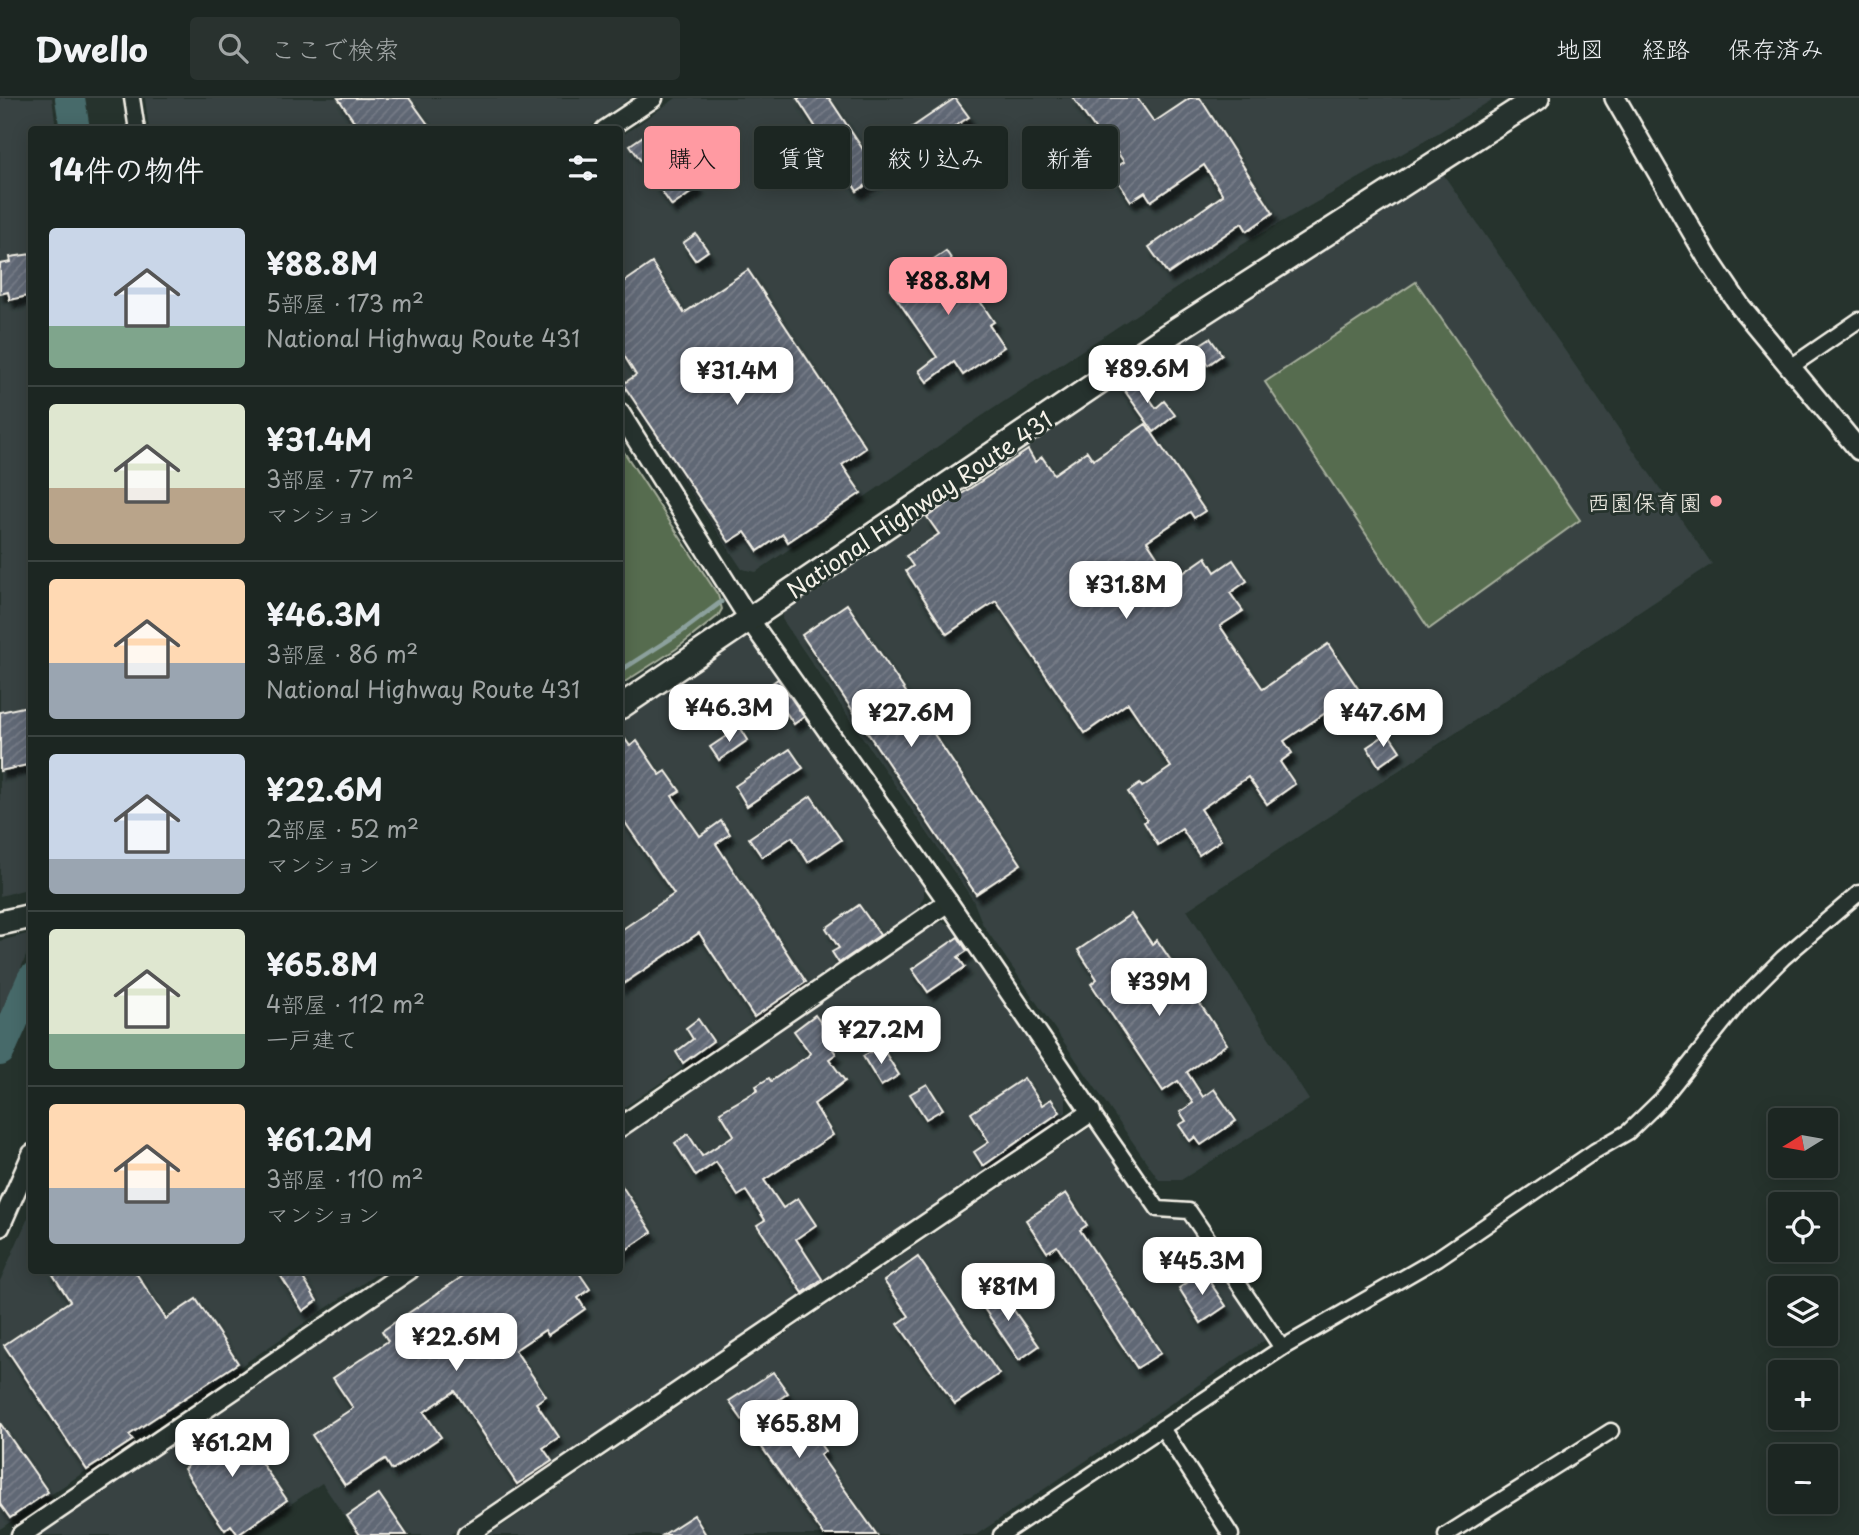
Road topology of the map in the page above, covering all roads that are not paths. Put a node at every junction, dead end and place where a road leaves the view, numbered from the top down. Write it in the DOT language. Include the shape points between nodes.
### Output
graph roads {
  1 [pos="132,98"];
  2 [pos="653,98"];
  3 [pos="1537,98"];
  4 [pos="1615,98"];
  5 [pos="136,126"];
  6 [pos="611,126"];
  7 [pos="1859,320"];
  8 [pos="1792,366"];
  9 [pos="623,418"];
  10 [pos="1859,450"];
  11 [pos="749,619"];
  12 [pos="623,705"];
  13 [pos="1859,893"];
  14 [pos="948,902"];
  15 [pos="28,917"];
  16 [pos="0,923"];
  17 [pos="1091,1112"];
  18 [pos="623,1124"];
  19 [pos="28,1163"];
  20 [pos="0,1227"];
  21 [pos="403,1274"];
  22 [pos="1282,1348"];
  23 [pos="1162,1428"];
  24 [pos="1611,1431"];
  25 [pos="21,1535"];
  26 [pos="467,1535"];
  27 [pos="1001,1535"];
  28 [pos="1231,1535"];
  29 [pos="1446,1535"];
  1 -- 5 [label="street"];
  2 -- 6 [label="street"];
  3 -- 11 [label="highway, National Highway Route 431" via="1162,339"];
  4 -- 8 [label="main road" via="1707,257 1740,306"];
  7 -- 8 [label="street"];
  8 -- 10 [label="main road"];
  9 -- 11 [label="street"];
  11 -- 12 [label="highway, National Highway Route 431"];
  11 -- 14 [label="street"];
  13 -- 22 [label="street" via="1742,999 1662,1099 1628,1132 1438,1258"];
  14 -- 17 [label="street"];
  14 -- 18 [label="street"];
  15 -- 16 [label="highway"];
  17 -- 22 [label="street" via="1158,1209 1189,1211"];
  17 -- 26 [label="street"];
  19 -- 20 [label="street"];
  21 -- 25 [label="street"];
  22 -- 23 [label="street"];
  23 -- 27 [label="street"];
  23 -- 28 [label="street"];
  24 -- 29 [label="street"];
}
